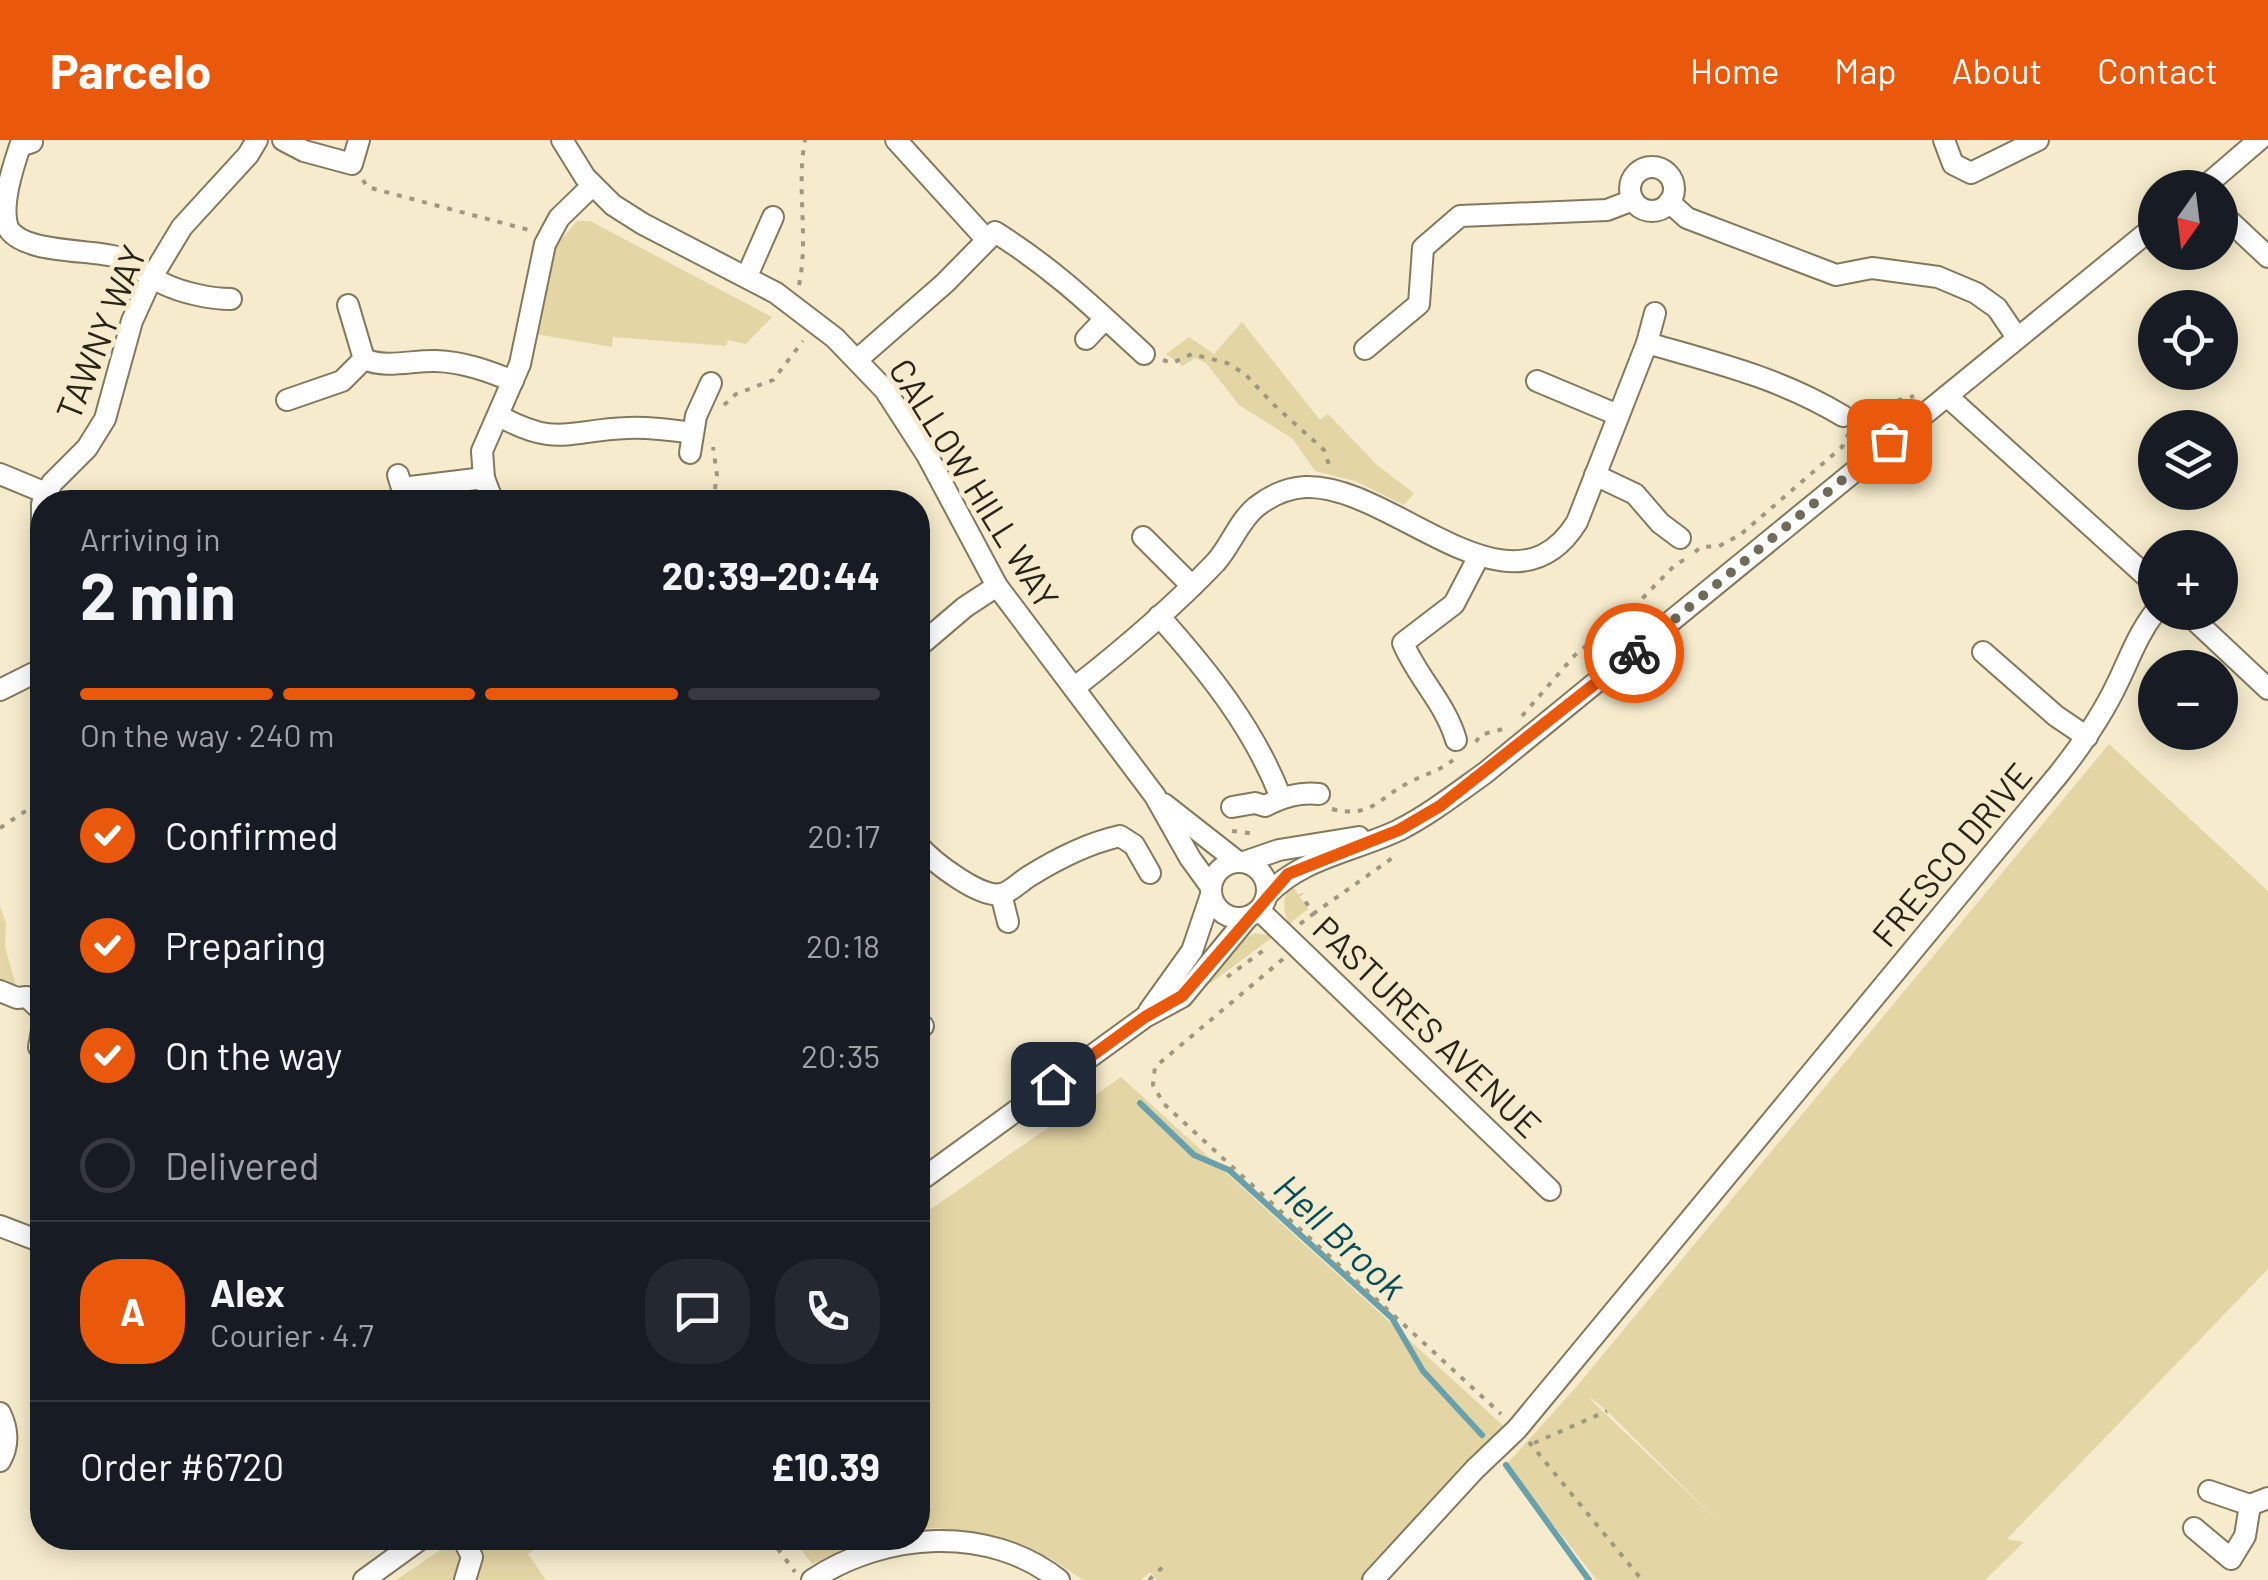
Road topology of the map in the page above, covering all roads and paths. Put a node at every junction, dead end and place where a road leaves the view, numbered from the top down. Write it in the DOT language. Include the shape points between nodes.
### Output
graph roads {
  1 [pos="257,140"];
  2 [pos="282,140"];
  3 [pos="359,140"];
  4 [pos="562,140"];
  5 [pos="805,140"];
  6 [pos="896,140"];
  7 [pos="1944,140"];
  8 [pos="2038,140"];
  9 [pos="32,142"];
  10 [pos="2249,143"];
  11 [pos="352,164"];
  12 [pos="2221,170"];
  13 [pos="592,186"];
  14 [pos="1633,200"];
  15 [pos="1669,202"];
  16 [pos="773,217"];
  17 [pos="2238,229"];
  18 [pos="548,235"];
  19 [pos="6,236"];
  20 [pos="2138,239"];
  21 [pos="986,240"];
  22 [pos="2268,258"];
  23 [pos="152,276"];
  24 [pos="747,276"];
  25 [pos="231,299"];
  26 [pos="348,305"];
  27 [pos="800,311"];
  28 [pos="1654,313"];
  29 [pos="1106,319"];
  30 [pos="2016,336"];
  31 [pos="806,338"];
  32 [pos="1086,340"];
  33 [pos="1646,343"];
  34 [pos="1365,349"];
  35 [pos="1144,354"];
  36 [pos="858,359"];
  37 [pos="364,360"];
  38 [pos="514,381"];
  39 [pos="1538,381"];
  40 [pos="711,384"];
  41 [pos="1947,396"];
  42 [pos="287,400"];
  43 [pos="1618,415"];
  44 [pos="499,416"];
  45 [pos="1843,416"];
  46 [pos="701,430"];
  47 [pos="0,474"];
  48 [pos="1595,475"];
  49 [pos="484,478"];
  50 [pos="400,489"];
  51 [pos="1336,489"];
  52 [pos="52,490"];
  53 [pos="488,490"];
  54 [pos="714,490"];
  55 [pos="30,492"];
  56 [pos="1143,536"];
  57 [pos="1686,547"];
  58 [pos="1479,556"];
  59 [pos="2138,569"];
  60 [pos="997,586"];
  61 [pos="1192,586"];
  62 [pos="1159,616"];
  63 [pos="2141,630"];
  64 [pos="2205,630"];
  65 [pos="930,637"];
  66 [pos="1983,652"];
  67 [pos="30,675"];
  68 [pos="1074,688"];
  69 [pos="2268,689"];
  70 [pos="0,690"];
  71 [pos="2088,737"];
  72 [pos="1461,747"];
  73 [pos="1311,793"];
  74 [pos="1155,796"];
  75 [pos="1273,802"];
  76 [pos="30,808"];
  77 [pos="1232,808"];
  78 [pos="0,828"];
  79 [pos="1399,830"];
  80 [pos="1401,852"];
  81 [pos="930,854"];
  82 [pos="1241,862"];
  83 [pos="1150,873"];
  84 [pos="1211,891"];
  85 [pos="1001,894"];
  86 [pos="1258,907"];
  87 [pos="1313,914"];
  88 [pos="1008,922"];
  89 [pos="1298,946"];
  90 [pos="0,992"];
  91 [pos="30,1002"];
  92 [pos="1145,1017"];
  93 [pos="930,1173"];
  94 [pos="1550,1190"];
  95 [pos="0,1228"];
  96 [pos="30,1238"];
  97 [pos="1607,1411"];
  98 [pos="0,1413"];
  99 [pos="1524,1436"];
  100 [pos="0,1461"];
  101 [pos="2209,1491"];
  102 [pos="2259,1502"];
  103 [pos="2194,1528"];
  104 [pos="930,1541"];
  105 [pos="405,1550"];
  106 [pos="469,1550"];
  107 [pos="781,1550"];
  108 [pos="876,1550"];
  109 [pos="1167,1563"];
  110 [pos="840,1574"];
  111 [pos="803,1575"];
  112 [pos="364,1580"];
  113 [pos="466,1580"];
  114 [pos="1059,1580"];
  115 [pos="1149,1580"];
  116 [pos="1373,1580"];
  117 [pos="1642,1580"];
  1 -- 23 [label="street, TAWNY WAY" via="182,227"];
  2 -- 11 [label="street"];
  3 -- 11 [label="street"];
  4 -- 13 [label="street, CALLOW HILL WAY"];
  5 -- 27 [label="path" via="796,292 807,300"];
  6 -- 21 [label="street"];
  7 -- 8 [label="street" via="1953,164 1971,173"];
  9 -- 19 [label="street" via="20,146 12,171"];
  10 -- 12 [label="street"];
  11 -- 18 [label="path" via="367,187"];
  13 -- 18 [label="street"];
  13 -- 24 [label="street, CALLOW HILL WAY" via="633,219"];
  14 -- 15 [label="street" via="1649,211"];
  14 -- 15 [label="street" via="1630,185 1649,167 1670,176"];
  14 -- 34 [label="street" via="1607,210 1460,216 1422,248 1419,304"];
  15 -- 30 [label="street" via="1687,218 1836,275 1872,268 1938,276 1997,308"];
  16 -- 24 [label="street"];
  17 -- 22 [label="street"];
  18 -- 38 [label="street"];
  19 -- 23 [label="street" via="120,258"];
  20 -- 30 [label="street"];
  21 -- 29 [label="street" via="995,232 1038,259"];
  21 -- 36 [label="street"];
  23 -- 25 [label="street"];
  23 -- 52 [label="street, TAWNY WAY" via="105,419"];
  24 -- 27 [label="street, CALLOW HILL WAY"];
  26 -- 37 [label="street"];
  27 -- 36 [label="street, CALLOW HILL WAY"];
  28 -- 33 [label="street"];
  29 -- 32 [label="street"];
  29 -- 35 [label="street"];
  30 -- 41 [label="street"];
  31 -- 46 [label="path" via="773,380 736,394"];
  33 -- 43 [label="street"];
  33 -- 45 [label="street" via="1772,379"];
  35 -- 51 [label="path" via="1172,362 1192,354 1228,362 1324,450"];
  36 -- 60 [label="street, CALLOW HILL WAY" via="908,424"];
  37 -- 38 [label="street" via="460,363"];
  37 -- 42 [label="street" via="342,381"];
  38 -- 44 [label="street"];
  39 -- 43 [label="street"];
  40 -- 46 [label="street"];
  41 -- 57 [label="path" via="1918,395 1866,408 1842,446 1740,535 1719,546"];
  41 -- 59 [label="street"];
  41 -- 79 [label="street" via="1553,720"];
  43 -- 48 [label="street"];
  44 -- 46 [label="street" via="555,437 629,428"];
  44 -- 49 [label="street" via="482,451"];
  46 -- 54 [label="path" via="714,458"];
  47 -- 55 [label="street"];
  48 -- 57 [label="street" via="1635,494"];
  48 -- 58 [label="street" via="1577,522 1557,548 1526,562"];
  49 -- 50 [label="street"];
  49 -- 53 [label="street"];
  51 -- 58 [label="street"];
  51 -- 61 [label="street" via="1286,491 1255,508"];
  56 -- 61 [label="street"];
  57 -- 72 [label="path" via="1514,724"];
  58 -- 72 [label="street" via="1454,604 1403,643"];
  60 -- 65 [label="street"];
  60 -- 68 [label="street, CALLOW HILL WAY"];
  61 -- 62 [label="street"];
  62 -- 68 [label="street"];
  62 -- 75 [label="street" via="1249,731"];
  63 -- 71 [label="street, FRESCO DRIVE"];
  64 -- 69 [label="street"];
  66 -- 71 [label="street"];
  67 -- 70 [label="street"];
  68 -- 74 [label="street, CALLOW HILL WAY"];
  71 -- 99 [label="street, FRESCO DRIVE" via="1770,1121"];
  72 -- 73 [label="path" via="1362,811 1318,805 1310,802"];
  73 -- 75 [label="street"];
  74 -- 82 [label="street, CALLOW HILL WAY"];
  74 -- 84 [label="street, CALLOW HILL WAY"];
  75 -- 77 [label="street"];
  76 -- 78 [label="path"];
  79 -- 82 [label="street"];
  79 -- 86 [label="street" via="1288,874"];
  80 -- 87 [label="path"];
  81 -- 85 [label="street" via="955,876"];
  82 -- 84 [label="street" via="1221,868"];
  82 -- 86 [label="street" via="1266,881"];
  83 -- 85 [label="street" via="1134,845 1120,836"];
  84 -- 86 [label="street" via="1230,917"];
  84 -- 92 [label="street" via="1192,951"];
  85 -- 88 [label="street"];
  86 -- 89 [label="street, PASTURES AVENUE"];
  86 -- 92 [label="street" via="1182,996"];
  89 -- 94 [label="street, PASTURES AVENUE"];
  89 -- 99 [label="path" via="1156,1067 1152,1085 1164,1104"];
  90 -- 91 [label="street"];
  92 -- 93 [label="street"];
  95 -- 96 [label="street"];
  97 -- 99 [label="path"];
  98 -- 100 [label="street" via="7,1436"];
  99 -- 116 [label="street, FRESCO DRIVE" via="1475,1469"];
  99 -- 117 [label="path"];
  101 -- 102 [label="street"];
  102 -- 103 [label="street" via="2231,1559"];
  104 -- 114 [label="street" via="1016,1555"];
  105 -- 112 [label="street"];
  106 -- 113 [label="street"];
  107 -- 111 [label="path"];
  108 -- 110 [label="street"];
  109 -- 115 [label="path"];
  110 -- 111 [label="street"];
}
